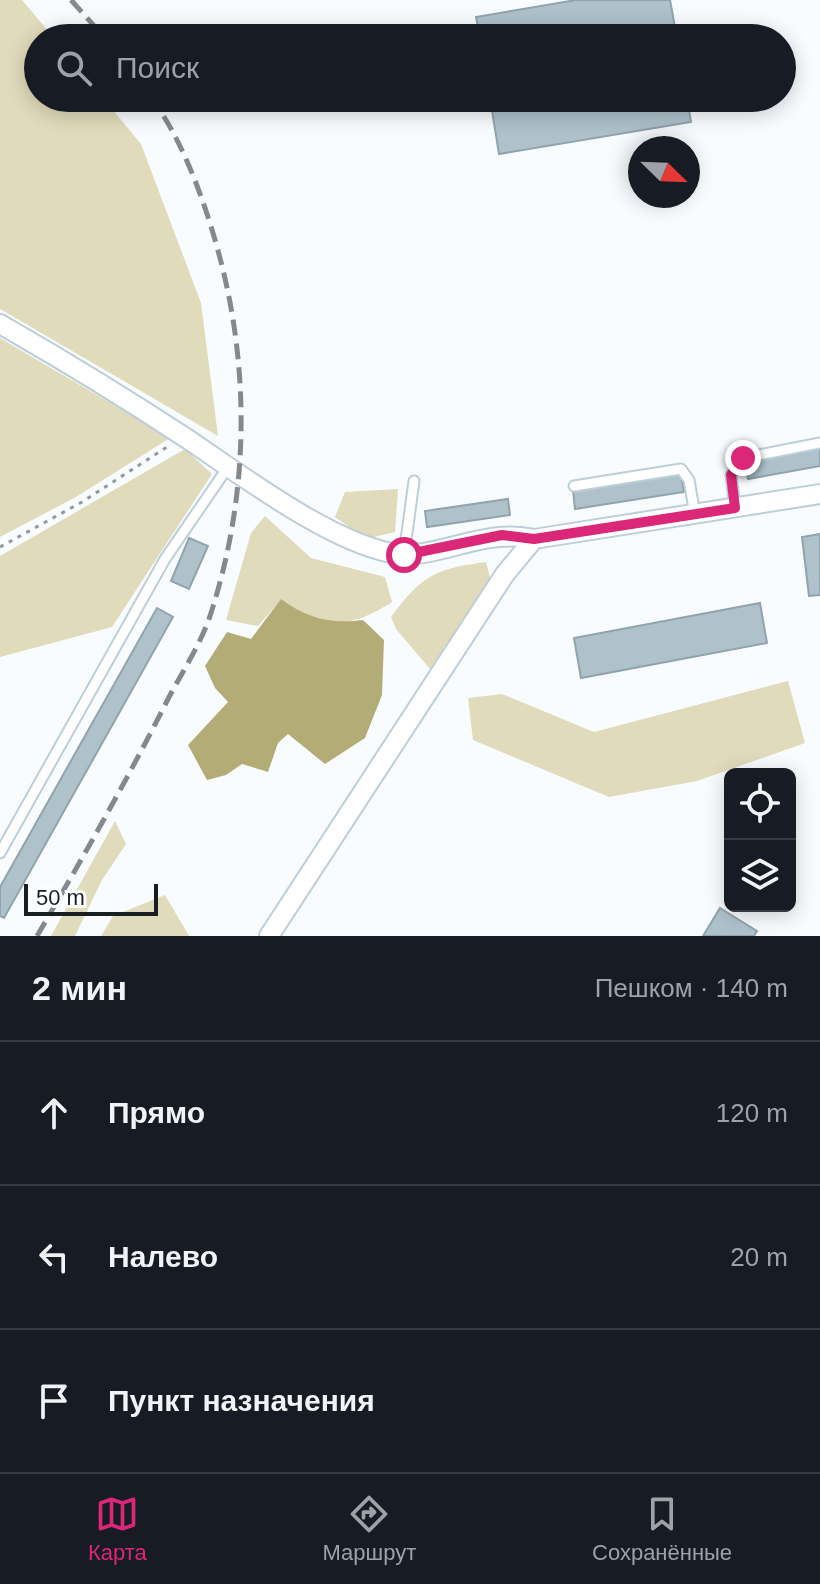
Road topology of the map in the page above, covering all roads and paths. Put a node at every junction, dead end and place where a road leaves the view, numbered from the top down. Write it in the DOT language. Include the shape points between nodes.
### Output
graph roads {
  1 [pos="0,324"];
  2 [pos="183,437"];
  3 [pos="820,443"];
  4 [pos="228,467"];
  5 [pos="414,481"];
  6 [pos="574,486"];
  7 [pos="820,494"];
  8 [pos="735,508"];
  9 [pos="695,515"];
  10 [pos="534,539"];
  11 [pos="0,547"];
  12 [pos="404,555"];
  13 [pos="0,853"];
  14 [pos="269,936"];
  1 -- 2 [label="street"];
  2 -- 4 [label="street"];
  2 -- 11 [label="path"];
  3 -- 8 [label="lane" via="743,458 731,475"];
  4 -- 12 [label="street" via="336,532"];
  4 -- 13 [label="lane" via="165,559"];
  5 -- 12 [label="lane"];
  6 -- 9 [label="lane" via="681,469 689,480"];
  7 -- 8 [label="street"];
  8 -- 9 [label="street"];
  9 -- 10 [label="street"];
  10 -- 12 [label="street" via="502,535"];
  10 -- 14 [label="street" via="505,574"];
}
